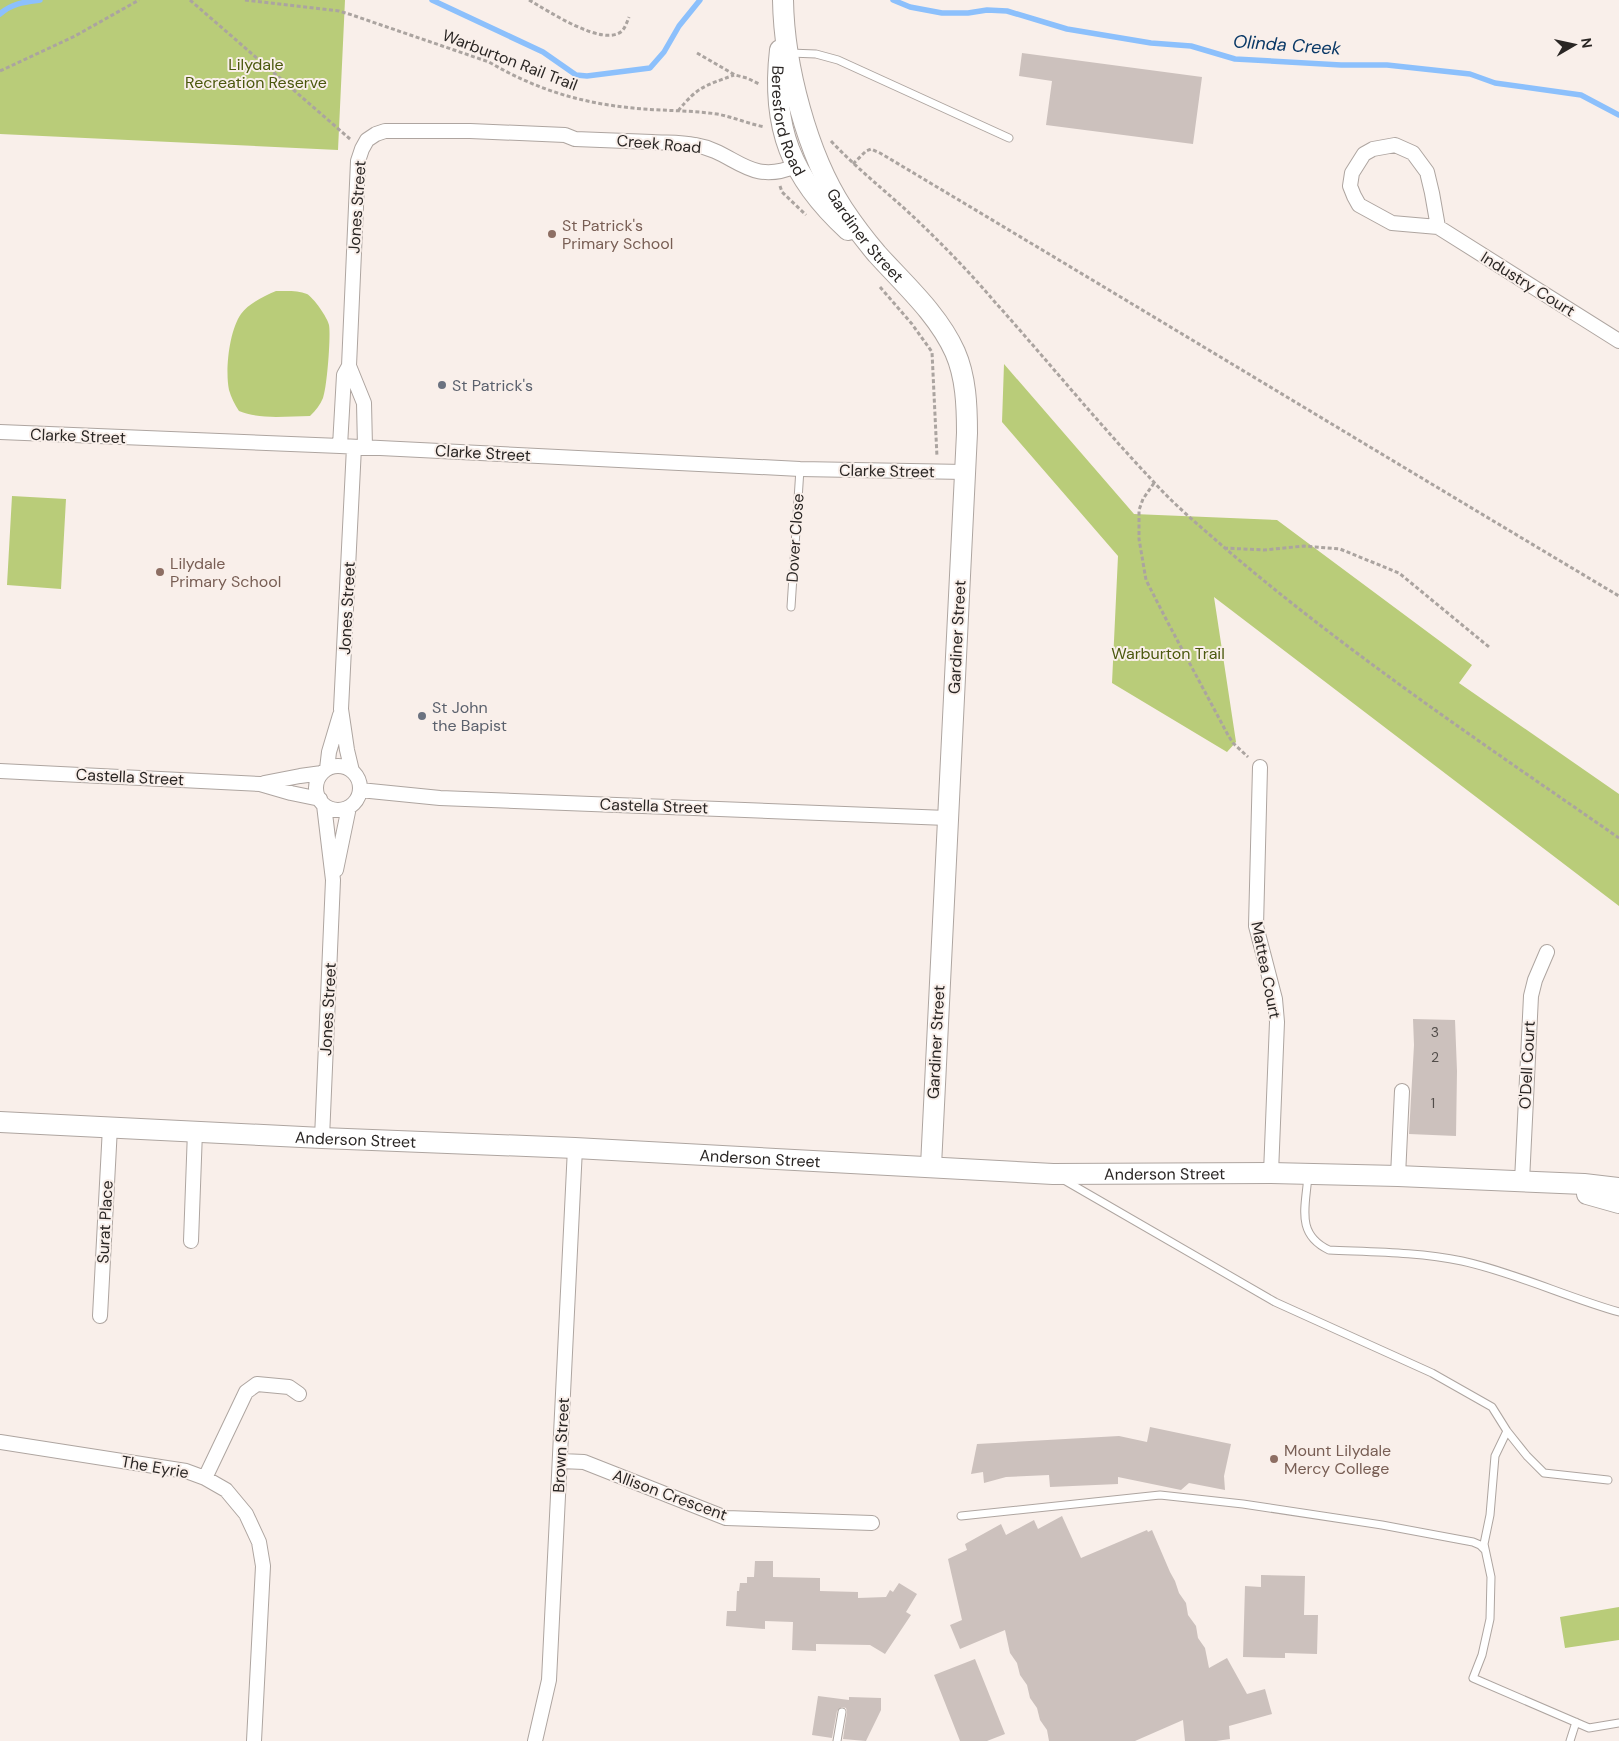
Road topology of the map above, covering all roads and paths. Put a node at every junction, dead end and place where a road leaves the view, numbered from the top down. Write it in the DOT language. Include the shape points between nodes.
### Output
graph roads {
  1 [pos="139,0"];
  2 [pos="190,0"];
  3 [pos="245,0"];
  4 [pos="529,0"];
  5 [pos="783,9"];
  6 [pos="628,17"];
  7 [pos="697,52"];
  8 [pos="787,53"];
  9 [pos="0,71"];
  10 [pos="734,75"];
  11 [pos="759,84"];
  12 [pos="678,111"];
  13 [pos="781,122"];
  14 [pos="827,136"];
  15 [pos="1009,138"];
  16 [pos="575,139"];
  17 [pos="362,149"];
  18 [pos="816,155"];
  19 [pos="853,164"];
  20 [pos="796,166"];
  21 [pos="1438,227"];
  22 [pos="875,252"];
  23 [pos="1619,341"];
  24 [pos="349,366"];
  25 [pos="0,432"];
  26 [pos="353,447"];
  27 [pos="800,469"];
  28 [pos="965,472"];
  29 [pos="1154,483"];
  30 [pos="1224,548"];
  31 [pos="1619,596"];
  32 [pos="791,607"];
  33 [pos="1489,647"];
  34 [pos="341,709"];
  35 [pos="1260,767"];
  36 [pos="0,771"];
  37 [pos="325,771"];
  38 [pos="352,771"];
  39 [pos="260,784"];
  40 [pos="360,790"];
  41 [pos="322,802"];
  42 [pos="350,806"];
  43 [pos="947,818"];
  44 [pos="1619,838"];
  45 [pos="333,880"];
  46 [pos="1547,952"];
  47 [pos="1402,1090"];
  48 [pos="0,1122"];
  49 [pos="110,1127"];
  50 [pos="195,1132"];
  51 [pos="322,1138"];
  52 [pos="575,1148"];
  53 [pos="931,1166"];
  54 [pos="1272,1173"];
  55 [pos="1053,1174"];
  56 [pos="1308,1175"];
  57 [pos="1398,1176"];
  58 [pos="1522,1180"];
  59 [pos="1619,1188"];
  60 [pos="1619,1203"];
  61 [pos="191,1241"];
  62 [pos="1619,1312"];
  63 [pos="100,1316"];
  64 [pos="299,1394"];
  65 [pos="1507,1431"];
  66 [pos="0,1442"];
  67 [pos="561,1461"];
  68 [pos="205,1478"];
  69 [pos="1608,1480"];
  70 [pos="961,1516"];
  71 [pos="872,1523"];
  72 [pos="1485,1550"];
  73 [pos="842,1712"];
  74 [pos="1576,1722"];
  75 [pos="1619,1723"];
  76 [pos="254,1741"];
  77 [pos="535,1741"];
  78 [pos="837,1741"];
  79 [pos="1570,1741"];
  1 -- 9 [label="path" via="75,36"];
  2 -- 17 [label="path"];
  3 -- 12 [label="path, Warburton Rail Trail" via="339,11 489,62 517,78 563,96 618,106"];
  4 -- 6 [label="path" via="579,27 602,35 614,36 623,31"];
  5 -- 8 [label="main road, Beresford Road"];
  5 -- 13 [label="main road, Beresford Road" via="778,78"];
  7 -- 10 [label="path"];
  8 -- 15 [label="lane" via="816,54 838,60"];
  8 -- 18 [label="main road, Beresford Road"];
  10 -- 11 [label="path"];
  10 -- 12 [label="path" via="698,89"];
  12 -- 13 [label="path, Warburton Rail Trail" via="717,114 764,127"];
  13 -- 20 [label="main road, Beresford Road"];
  14 -- 19 [label="path"];
  16 -- 17 [label="street, Jones Street" via="470,131 385,131 372,137"];
  16 -- 20 [label="street, Creek Road" via="694,144 761,172"];
  17 -- 24 [label="street, Jones Street" via="358,161"];
  18 -- 22 [label="main road, Gardiner Street" via="842,207"];
  19 -- 29 [label="path" via="920,223 994,300"];
  19 -- 31 [label="path" via="869,150 880,154"];
  20 -- 22 [label="main road, Beresford Road" via="831,214"];
  21 -- 21 [label="street, Industry Court" via="1392,223 1360,205 1350,186 1352,173 1364,154 1395,145 1413,154 1427,172"];
  21 -- 23 [label="street, Industry Court"];
  22 -- 28 [label="main road, Gardiner Street" via="932,317 955,352 966,398"];
  24 -- 26 [label="street, Jones Street" via="344,375"];
  24 -- 26 [label="street, Jones Street" via="364,403"];
  25 -- 26 [label="street, Clarke Street"];
  26 -- 27 [label="street, Clarke Street"];
  26 -- 34 [label="street, Jones Street"];
  27 -- 28 [label="street, Clarke Street"];
  27 -- 32 [label="lane, Dover Close"];
  28 -- 43 [label="main road, Gardiner Street"];
  29 -- 30 [label="path"];
  29 -- 35 [label="path" via="1139,510 1139,539 1146,580 1228,735"];
  30 -- 33 [label="path" via="1264,550 1304,546 1340,549 1399,573"];
  30 -- 44 [label="path" via="1434,710"];
  34 -- 37 [label="street, Jones Street"];
  34 -- 38 [label="street, Jones Street"];
  35 -- 54 [label="street, Mattea Court" via="1256,926 1275,1000 1277,1022"];
  36 -- 39 [label="street, Castella Street"];
  37 -- 38 [label="street" via="340,766"];
  37 -- 39 [label="street, Castella Street"];
  37 -- 41 [label="street" via="316,786"];
  38 -- 40 [label="street" via="360,783"];
  39 -- 41 [label="street, Castella Street"];
  40 -- 42 [label="street"];
  40 -- 43 [label="street, Castella Street" via="440,798"];
  41 -- 42 [label="street" via="337,810"];
  41 -- 45 [label="street, Jones Street"];
  42 -- 45 [label="street, Jones Street"];
  43 -- 53 [label="main road, Gardiner Street"];
  45 -- 51 [label="street, Jones Street"];
  46 -- 58 [label="street, O'Dell Court" via="1531,996"];
  47 -- 57 [label="street"];
  48 -- 49 [label="main road, Anderson Street"];
  49 -- 50 [label="main road, Anderson Street"];
  49 -- 63 [label="street, Surat Place"];
  50 -- 51 [label="main road, Anderson Street"];
  50 -- 61 [label="street"];
  51 -- 52 [label="main road, Anderson Street"];
  52 -- 53 [label="main road, Anderson Street"];
  52 -- 67 [label="street, Brown Street"];
  53 -- 55 [label="main road, Anderson Street"];
  54 -- 55 [label="main road, Anderson Street"];
  54 -- 56 [label="main road, Anderson Street"];
  55 -- 65 [label="lane" via="1275,1302 1432,1373 1492,1407"];
  56 -- 57 [label="main road, Anderson Street"];
  56 -- 62 [label="lane" via="1306,1228 1311,1238 1329,1250 1463,1261"];
  57 -- 58 [label="main road, Anderson Street"];
  58 -- 59 [label="main road, Anderson Street"];
  58 -- 60 [label="main road, Anderson Street"];
  64 -- 68 [label="street" via="289,1387 257,1384 246,1392"];
  65 -- 69 [label="lane" via="1544,1473"];
  65 -- 72 [label="lane" via="1495,1456"];
  66 -- 68 [label="street, The Eyrie" via="186,1471"];
  67 -- 71 [label="street, Allison Crescent" via="584,1462 726,1518"];
  67 -- 77 [label="street, Brown Street" via="549,1680"];
  68 -- 76 [label="street, The Eyrie" via="226,1490 246,1514 259,1542 263,1566"];
  70 -- 72 [label="lane" via="1160,1495 1382,1525 1473,1542"];
  72 -- 74 [label="lane" via="1491,1577 1490,1618 1473,1678"];
  73 -- 78 [label="lane"];
  74 -- 75 [label="lane" via="1589,1728"];
  74 -- 79 [label="lane"];
}
